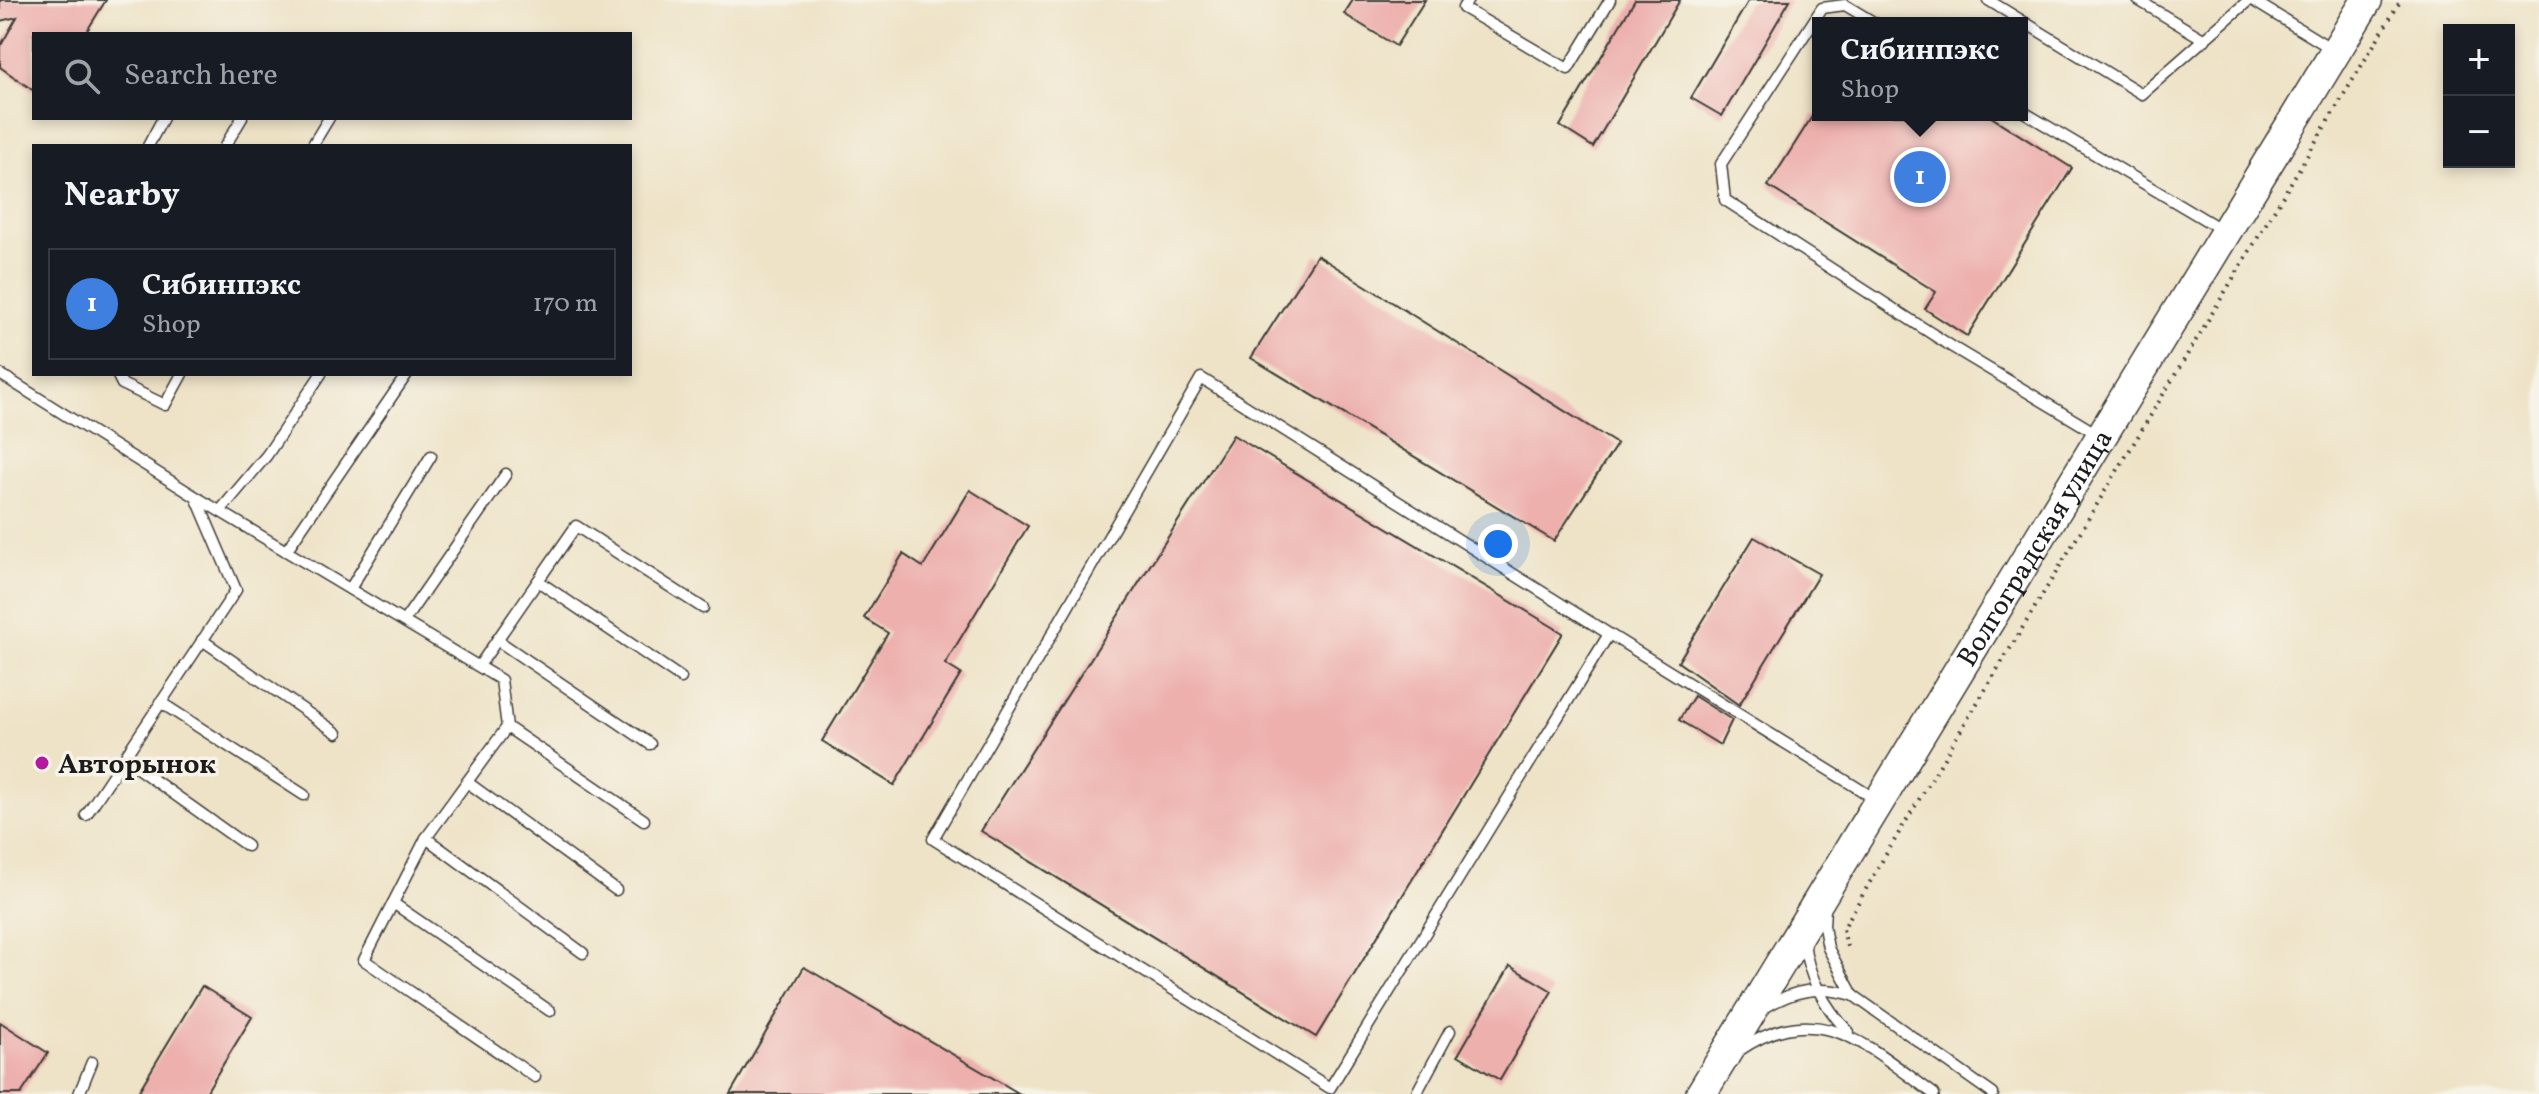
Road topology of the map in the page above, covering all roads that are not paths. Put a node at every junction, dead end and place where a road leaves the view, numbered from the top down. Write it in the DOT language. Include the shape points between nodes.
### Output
graph roads {
  1 [pos="1468,0"];
  2 [pos="1610,0"];
  3 [pos="1988,0"];
  4 [pos="2138,0"];
  5 [pos="2250,0"];
  6 [pos="2367,0"];
  7 [pos="1816,17"];
  8 [pos="1865,17"];
  9 [pos="2016,17"];
  10 [pos="1812,23"];
  11 [pos="2028,24"];
  12 [pos="2205,40"];
  13 [pos="2336,51"];
  14 [pos="2028,115"];
  15 [pos="162,120"];
  16 [pos="241,120"];
  17 [pos="328,120"];
  18 [pos="148,144"];
  19 [pos="226,144"];
  20 [pos="313,144"];
  21 [pos="2225,232"];
  22 [pos="0,374"];
  23 [pos="118,376"];
  24 [pos="181,376"];
  25 [pos="320,376"];
  26 [pos="406,376"];
  27 [pos="2101,436"];
  28 [pos="431,456"];
  29 [pos="506,474"];
  30 [pos="196,497"];
  31 [pos="220,511"];
  32 [pos="286,551"];
  33 [pos="538,581"];
  34 [pos="350,589"];
  35 [pos="703,608"];
  36 [pos="404,621"];
  37 [pos="1609,634"];
  38 [pos="202,640"];
  39 [pos="497,640"];
  40 [pos="479,666"];
  41 [pos="681,678"];
  42 [pos="160,702"];
  43 [pos="507,727"];
  44 [pos="337,733"];
  45 [pos="650,744"];
  46 [pos="123,758"];
  47 [pos="467,782"];
  48 [pos="304,795"];
  49 [pos="1879,801"];
  50 [pos="86,815"];
  51 [pos="644,820"];
  52 [pos="426,838"];
  53 [pos="247,846"];
  54 [pos="1830,881"];
  55 [pos="616,890"];
  56 [pos="393,903"];
  57 [pos="1802,927"];
  58 [pos="583,953"];
  59 [pos="1819,988"];
  60 [pos="1853,995"];
  61 [pos="550,1011"];
  62 [pos="1450,1031"];
  63 [pos="1738,1033"];
  64 [pos="1850,1034"];
  65 [pos="92,1062"];
  66 [pos="1716,1068"];
  67 [pos="535,1077"];
  68 [pos="79,1094"];
  69 [pos="1416,1094"];
  70 [pos="1701,1094"];
  71 [pos="1934,1094"];
  72 [pos="1993,1094"];
  1 -- 2 [label="lane" via="1463,8 1568,69"];
  3 -- 9 [label="lane"];
  4 -- 12 [label="lane"];
  5 -- 12 [label="lane"];
  5 -- 13 [label="lane"];
  6 -- 13 [label="main road, Волгоградская улица"];
  7 -- 8 [label="lane" via="1822,8 1845,5"];
  10 -- 27 [label="lane" via="1721,164 1725,200"];
  11 -- 12 [label="lane" via="2142,94"];
  13 -- 21 [label="main road, Волгоградская улица"];
  14 -- 21 [label="lane"];
  15 -- 18 [label="lane"];
  16 -- 19 [label="lane"];
  17 -- 20 [label="lane"];
  21 -- 27 [label="main road, Волгоградская улица"];
  22 -- 30 [label="lane"];
  23 -- 24 [label="lane" via="122,384 165,405"];
  25 -- 31 [label="lane" via="267,455"];
  26 -- 32 [label="lane"];
  27 -- 49 [label="main road, Волгоградская улица"];
  28 -- 34 [label="lane"];
  29 -- 36 [label="lane"];
  30 -- 31 [label="lane"];
  30 -- 38 [label="lane" via="236,590"];
  31 -- 32 [label="lane"];
  32 -- 34 [label="lane"];
  33 -- 35 [label="lane" via="576,526"];
  33 -- 39 [label="lane"];
  33 -- 41 [label="lane"];
  34 -- 36 [label="lane"];
  36 -- 40 [label="lane"];
  37 -- 37 [label="lane" via="1330,1088 933,839 1201,378"];
  37 -- 49 [label="lane"];
  38 -- 42 [label="lane"];
  38 -- 44 [label="lane"];
  39 -- 40 [label="lane"];
  39 -- 45 [label="lane"];
  40 -- 43 [label="lane" via="501,680"];
  42 -- 46 [label="lane"];
  42 -- 48 [label="lane"];
  43 -- 47 [label="lane"];
  43 -- 51 [label="lane"];
  46 -- 50 [label="lane"];
  46 -- 53 [label="lane"];
  47 -- 52 [label="lane"];
  47 -- 55 [label="lane"];
  49 -- 54 [label="main road, Волгоградская улица"];
  52 -- 56 [label="lane"];
  52 -- 58 [label="lane"];
  54 -- 57 [label="main road, Волгоградская улица"];
  54 -- 60 [label="lane" via="1824,927 1836,969"];
  56 -- 61 [label="lane"];
  56 -- 67 [label="lane" via="364,960"];
  57 -- 59 [label="lane"];
  57 -- 63 [label="main road, Волгоградская улица"];
  59 -- 60 [label="lane"];
  59 -- 63 [label="lane" via="1782,997"];
  59 -- 64 [label="lane"];
  60 -- 72 [label="lane"];
  62 -- 69 [label="lane"];
  63 -- 66 [label="main road, Волгоградская улица"];
  64 -- 66 [label="lane" via="1823,1026 1785,1028"];
  64 -- 71 [label="lane"];
  65 -- 68 [label="lane"];
  66 -- 70 [label="main road, Волгоградская улица"];
}
